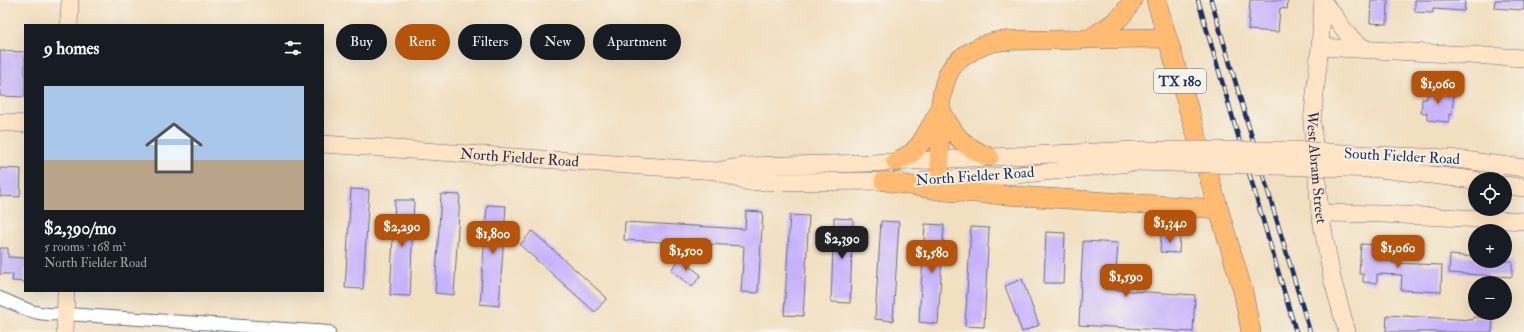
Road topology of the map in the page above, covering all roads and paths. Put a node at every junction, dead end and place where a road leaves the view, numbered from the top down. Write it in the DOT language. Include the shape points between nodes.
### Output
graph roads {
  1 [pos="70,0"];
  2 [pos="1132,0"];
  3 [pos="1156,0"];
  4 [pos="1323,1"];
  5 [pos="69,24"];
  6 [pos="1167,38"];
  7 [pos="1089,39"];
  8 [pos="1320,47"];
  9 [pos="1368,50"];
  10 [pos="1524,58"];
  11 [pos="940,109"];
  12 [pos="0,122"];
  13 [pos="24,124"];
  14 [pos="324,144"];
  15 [pos="1232,148"];
  16 [pos="1137,156"];
  17 [pos="989,157"];
  18 [pos="940,159"];
  19 [pos="896,162"];
  20 [pos="1376,162"];
  21 [pos="1235,166"];
  22 [pos="1524,168"];
  23 [pos="716,171"];
  24 [pos="940,179"];
  25 [pos="1468,179"];
  26 [pos="884,181"];
  27 [pos="1512,186"];
  28 [pos="1524,188"];
  29 [pos="1219,209"];
  30 [pos="1320,213"];
  31 [pos="1524,221"];
  32 [pos="66,292"];
  33 [pos="0,298"];
  34 [pos="66,314"];
  35 [pos="256,329"];
  36 [pos="65,332"];
  37 [pos="329,332"];
  38 [pos="1251,332"];
  39 [pos="1347,332"];
  1 -- 5 [label="main road"];
  2 -- 7 [label="main road" via="1119,20"];
  3 -- 6 [label="main road, TX 180"];
  4 -- 8 [label="main road, West Abram Street"];
  4 -- 9 [label="main road" via="1356,44"];
  6 -- 7 [label="main road"];
  6 -- 29 [label="main road, TX 180"];
  7 -- 11 [label="main road" via="994,42 976,49 958,61 949,73"];
  8 -- 9 [label="main road"];
  8 -- 30 [label="main road, West Abram Street" via="1312,122"];
  9 -- 10 [label="main road"];
  11 -- 17 [label="main road" via="959,139 971,149"];
  11 -- 18 [label="main road"];
  11 -- 19 [label="main road" via="912,154"];
  12 -- 13 [label="main road"];
  14 -- 23 [label="main road, North Fielder Road"];
  15 -- 16 [label="main road, North Fielder Road, bridge"];
  15 -- 20 [label="main road, South Fielder Road, bridge" via="1299,150"];
  16 -- 17 [label="main road, North Fielder Road"];
  16 -- 21 [label="main road, North Fielder Road, bridge"];
  16 -- 24 [label="main road, North Fielder Road" via="1008,176"];
  17 -- 18 [label="main road, North Fielder Road"];
  18 -- 19 [label="main road, North Fielder Road"];
  18 -- 24 [label="main road"];
  19 -- 23 [label="main road, North Fielder Road" via="744,166"];
  20 -- 21 [label="main road, South Fielder Road, bridge"];
  20 -- 22 [label="main road, South Fielder Road" via="1449,158"];
  20 -- 25 [label="main road, South Fielder Road"];
  23 -- 26 [label="main road, North Fielder Road" via="748,182"];
  24 -- 26 [label="main road, North Fielder Road"];
  26 -- 29 [label="main road" via="943,191"];
  27 -- 28 [label="main road"];
  29 -- 38 [label="main road, TX 180" via="1243,291"];
  30 -- 31 [label="main road"];
  30 -- 39 [label="main road, West Abram Street" via="1332,278"];
  32 -- 34 [label="main road"];
  33 -- 34 [label="street" via="31,312 46,315"];
  34 -- 35 [label="street"];
  34 -- 36 [label="main road"];
  35 -- 37 [label="street"];
}
